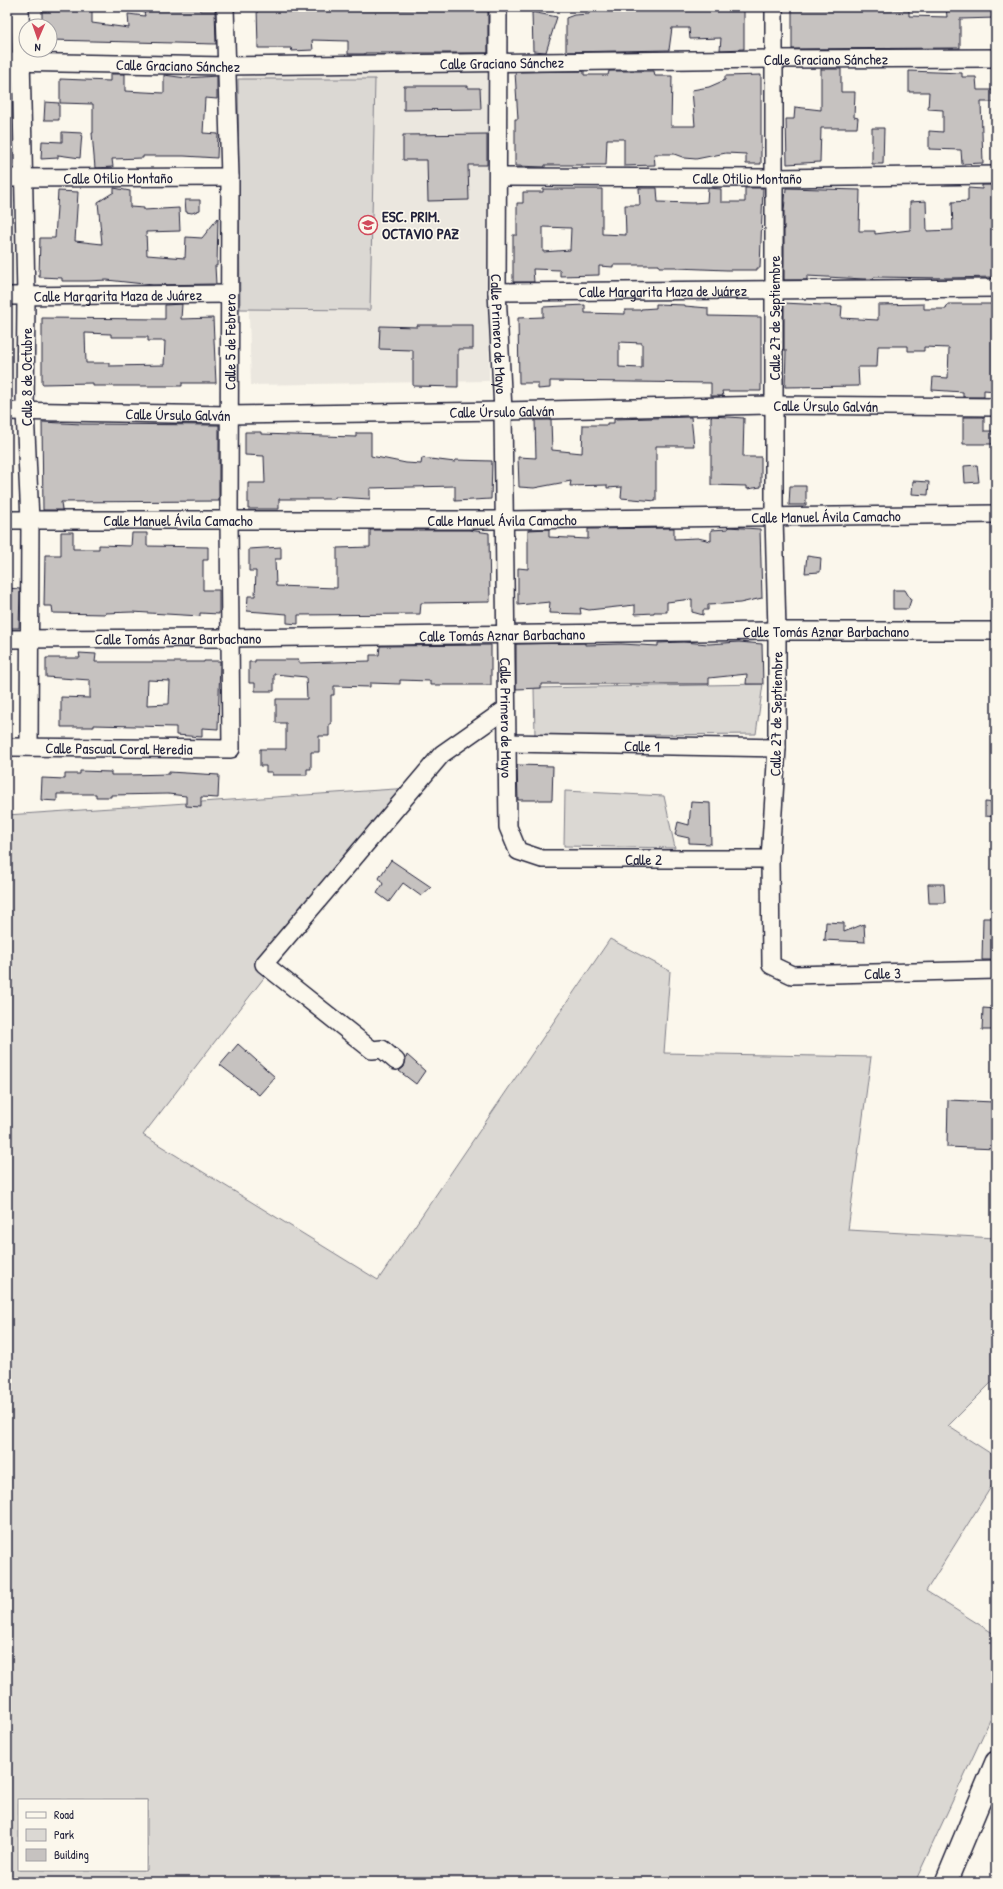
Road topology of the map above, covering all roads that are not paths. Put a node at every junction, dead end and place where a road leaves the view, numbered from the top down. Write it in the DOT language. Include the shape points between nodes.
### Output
graph roads {
  1 [pos="20,7"];
  2 [pos="226,7"];
  3 [pos="498,7"];
  4 [pos="774,7"];
  5 [pos="996,58"];
  6 [pos="774,59"];
  7 [pos="15,62"];
  8 [pos="498,62"];
  9 [pos="227,66"];
  10 [pos="996,175"];
  11 [pos="230,177"];
  12 [pos="15,178"];
  13 [pos="498,178"];
  14 [pos="774,178"];
  15 [pos="996,288"];
  16 [pos="774,290"];
  17 [pos="497,292"];
  18 [pos="229,294"];
  19 [pos="7,296"];
  20 [pos="26,296"];
  21 [pos="774,405"];
  22 [pos="996,407"];
  23 [pos="7,410"];
  24 [pos="25,411"];
  25 [pos="503,411"];
  26 [pos="229,415"];
  27 [pos="996,514"];
  28 [pos="774,517"];
  29 [pos="7,520"];
  30 [pos="30,520"];
  31 [pos="228,520"];
  32 [pos="504,520"];
  33 [pos="777,631"];
  34 [pos="996,631"];
  35 [pos="505,635"];
  36 [pos="229,638"];
  37 [pos="7,639"];
  38 [pos="30,639"];
  39 [pos="506,709"];
  40 [pos="507,743"];
  41 [pos="7,747"];
  42 [pos="29,747"];
  43 [pos="777,748"];
  44 [pos="231,750"];
  45 [pos="518,851"];
  46 [pos="770,859"];
  47 [pos="771,965"];
  48 [pos="996,970"];
  49 [pos="396,1061"];
  50 [pos="996,1762"];
  51 [pos="946,1882"];
  1 -- 7 [label="street, Calle 8 de Octubre"];
  2 -- 9 [label="street, Calle 5 de Febrero"];
  3 -- 8 [label="street, Calle Primero de Mayo"];
  4 -- 6 [label="street, Calle 27 de Septiembre"];
  5 -- 6 [label="street, Calle Graciano Sánchez"];
  6 -- 8 [label="street, Calle Graciano Sánchez"];
  6 -- 14 [label="street, Calle 27 de Septiembre"];
  7 -- 9 [label="street, Calle Graciano Sánchez"];
  7 -- 12 [label="street, Calle 8 de Octubre"];
  8 -- 9 [label="street, Calle Graciano Sánchez"];
  8 -- 13 [label="street, Calle Primero de Mayo"];
  9 -- 11 [label="street, Calle 5 de Febrero"];
  10 -- 14 [label="street, Calle Otilio Montaño"];
  11 -- 12 [label="street, Calle Otilio Montaño"];
  11 -- 18 [label="street, Calle 5 de Febrero"];
  12 -- 20 [label="street, Calle 8 de Octubre"];
  13 -- 14 [label="street, Calle Otilio Montaño"];
  13 -- 17 [label="street, Calle Primero de Mayo"];
  14 -- 16 [label="street, Calle 27 de Septiembre"];
  15 -- 16 [label="street, Calle Margarita Maza de Juárez"];
  16 -- 17 [label="street, Calle Margarita Maza de Juárez"];
  16 -- 21 [label="street, Calle 27 de Septiembre"];
  17 -- 25 [label="street, Calle Primero de Mayo"];
  18 -- 20 [label="street, Calle Margarita Maza de Juárez"];
  18 -- 26 [label="street, Calle 5 de Febrero"];
  19 -- 20 [label="street, Calle Margarita Maza de Juárez"];
  20 -- 24 [label="street, Calle 8 de Octubre"];
  21 -- 22 [label="street, Calle Úrsulo Galván"];
  21 -- 25 [label="street, Calle Úrsulo Galván"];
  21 -- 28 [label="street, Calle 27 de Septiembre"];
  23 -- 24 [label="street, Calle Úrsulo Galván"];
  24 -- 26 [label="street, Calle Úrsulo Galván"];
  24 -- 30 [label="street, Calle 8 de Octubre"];
  25 -- 26 [label="street, Calle Úrsulo Galván"];
  25 -- 32 [label="street, Calle Primero de Mayo"];
  26 -- 31 [label="street, Calle 5 de Febrero"];
  27 -- 28 [label="street, Calle Manuel Ávila Camacho"];
  28 -- 32 [label="street, Calle Manuel Ávila Camacho"];
  28 -- 33 [label="street, Calle 27 de Septiembre"];
  29 -- 30 [label="street, Calle Manuel Ávila Camacho"];
  30 -- 31 [label="street, Calle Manuel Ávila Camacho"];
  30 -- 38 [label="street, Calle 8 de Octubre"];
  31 -- 32 [label="street, Calle Manuel Ávila Camacho"];
  31 -- 36 [label="street, Calle 5 de Febrero"];
  32 -- 35 [label="street, Calle Primero de Mayo"];
  33 -- 34 [label="street, Calle Tomás Aznar Barbachano"];
  33 -- 35 [label="street, Calle Tomás Aznar Barbachano"];
  33 -- 43 [label="street, Calle 27 de Septiembre"];
  35 -- 36 [label="street, Calle Tomás Aznar Barbachano"];
  35 -- 39 [label="street, Calle Primero de Mayo"];
  36 -- 38 [label="street, Calle Tomás Aznar Barbachano"];
  36 -- 44 [label="street, Calle 5 de Febrero"];
  37 -- 38 [label="street, Calle Tomás Aznar Barbachano"];
  38 -- 42 [label="street, Calle 8 de Octubre"];
  39 -- 40 [label="street, Calle Primero de Mayo"];
  39 -- 49 [label="street" via="442,754 264,964 372,1050 382,1049"];
  40 -- 43 [label="street, Calle 1"];
  40 -- 45 [label="street, Calle Primero de Mayo" via="508,827"];
  41 -- 42 [label="street, Calle Pascual Coral Heredia"];
  42 -- 44 [label="street, Calle Pascual Coral Heredia"];
  43 -- 46 [label="street, Calle 27 de Septiembre"];
  45 -- 46 [label="street, Calle 2" via="542,859"];
  46 -- 47 [label="street, Calle 27 de Septiembre"];
  47 -- 48 [label="street, Calle 3" via="792,975"];
  50 -- 51 [label="street"];
}
